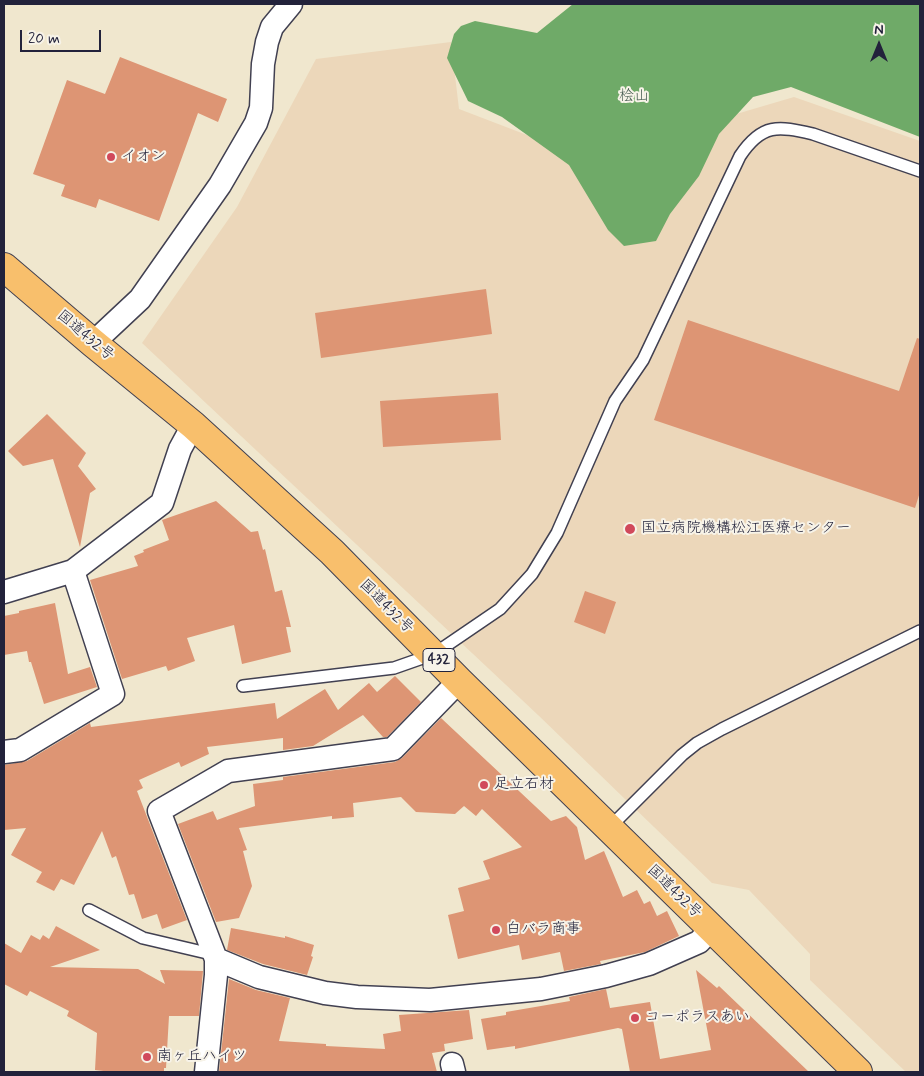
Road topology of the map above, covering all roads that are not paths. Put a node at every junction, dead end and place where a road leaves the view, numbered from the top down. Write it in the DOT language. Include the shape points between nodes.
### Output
graph roads {
  1 [pos="291,4"];
  2 [pos="920,171"];
  3 [pos="7,276"];
  4 [pos="93,343"];
  5 [pos="193,425"];
  6 [pos="73,571"];
  7 [pos="4,592"];
  8 [pos="920,631"];
  9 [pos="434,654"];
  10 [pos="460,681"];
  11 [pos="243,686"];
  12 [pos="4,752"];
  13 [pos="609,828"];
  14 [pos="89,910"];
  15 [pos="712,928"];
  16 [pos="216,959"];
  17 [pos="206,1072"];
  18 [pos="858,1072"];
  1 -- 4 [label="street" via="272,27 267,42 261,108 252,131 220,185 140,299"];
  2 -- 9 [label="lane" via="798,131 771,129 750,142 740,156 643,360 615,401 557,533 532,574 500,609"];
  3 -- 4 [label="highway, 国道432号 / 432"];
  4 -- 5 [label="highway, 国道432号 / 432"];
  5 -- 6 [label="street" via="180,449 162,503"];
  5 -- 9 [label="highway, 国道432号 / 432" via="332,552"];
  6 -- 7 [label="street"];
  6 -- 12 [label="street" via="113,694 20,750"];
  8 -- 13 [label="lane" via="697,743"];
  9 -- 10 [label="highway, 国道432号 / 432"];
  9 -- 11 [label="lane" via="394,668"];
  10 -- 13 [label="highway, 国道432号 / 432"];
  10 -- 16 [label="street" via="393,749 228,771 160,810"];
  13 -- 15 [label="highway, 国道432号 / 432"];
  14 -- 16 [label="lane" via="143,938 207,953"];
  15 -- 16 [label="street" via="699,942 643,966 606,976 541,989 430,1000 325,993 259,977"];
  15 -- 18 [label="highway, 国道432号 / 432"];
  16 -- 17 [label="street"];
}
